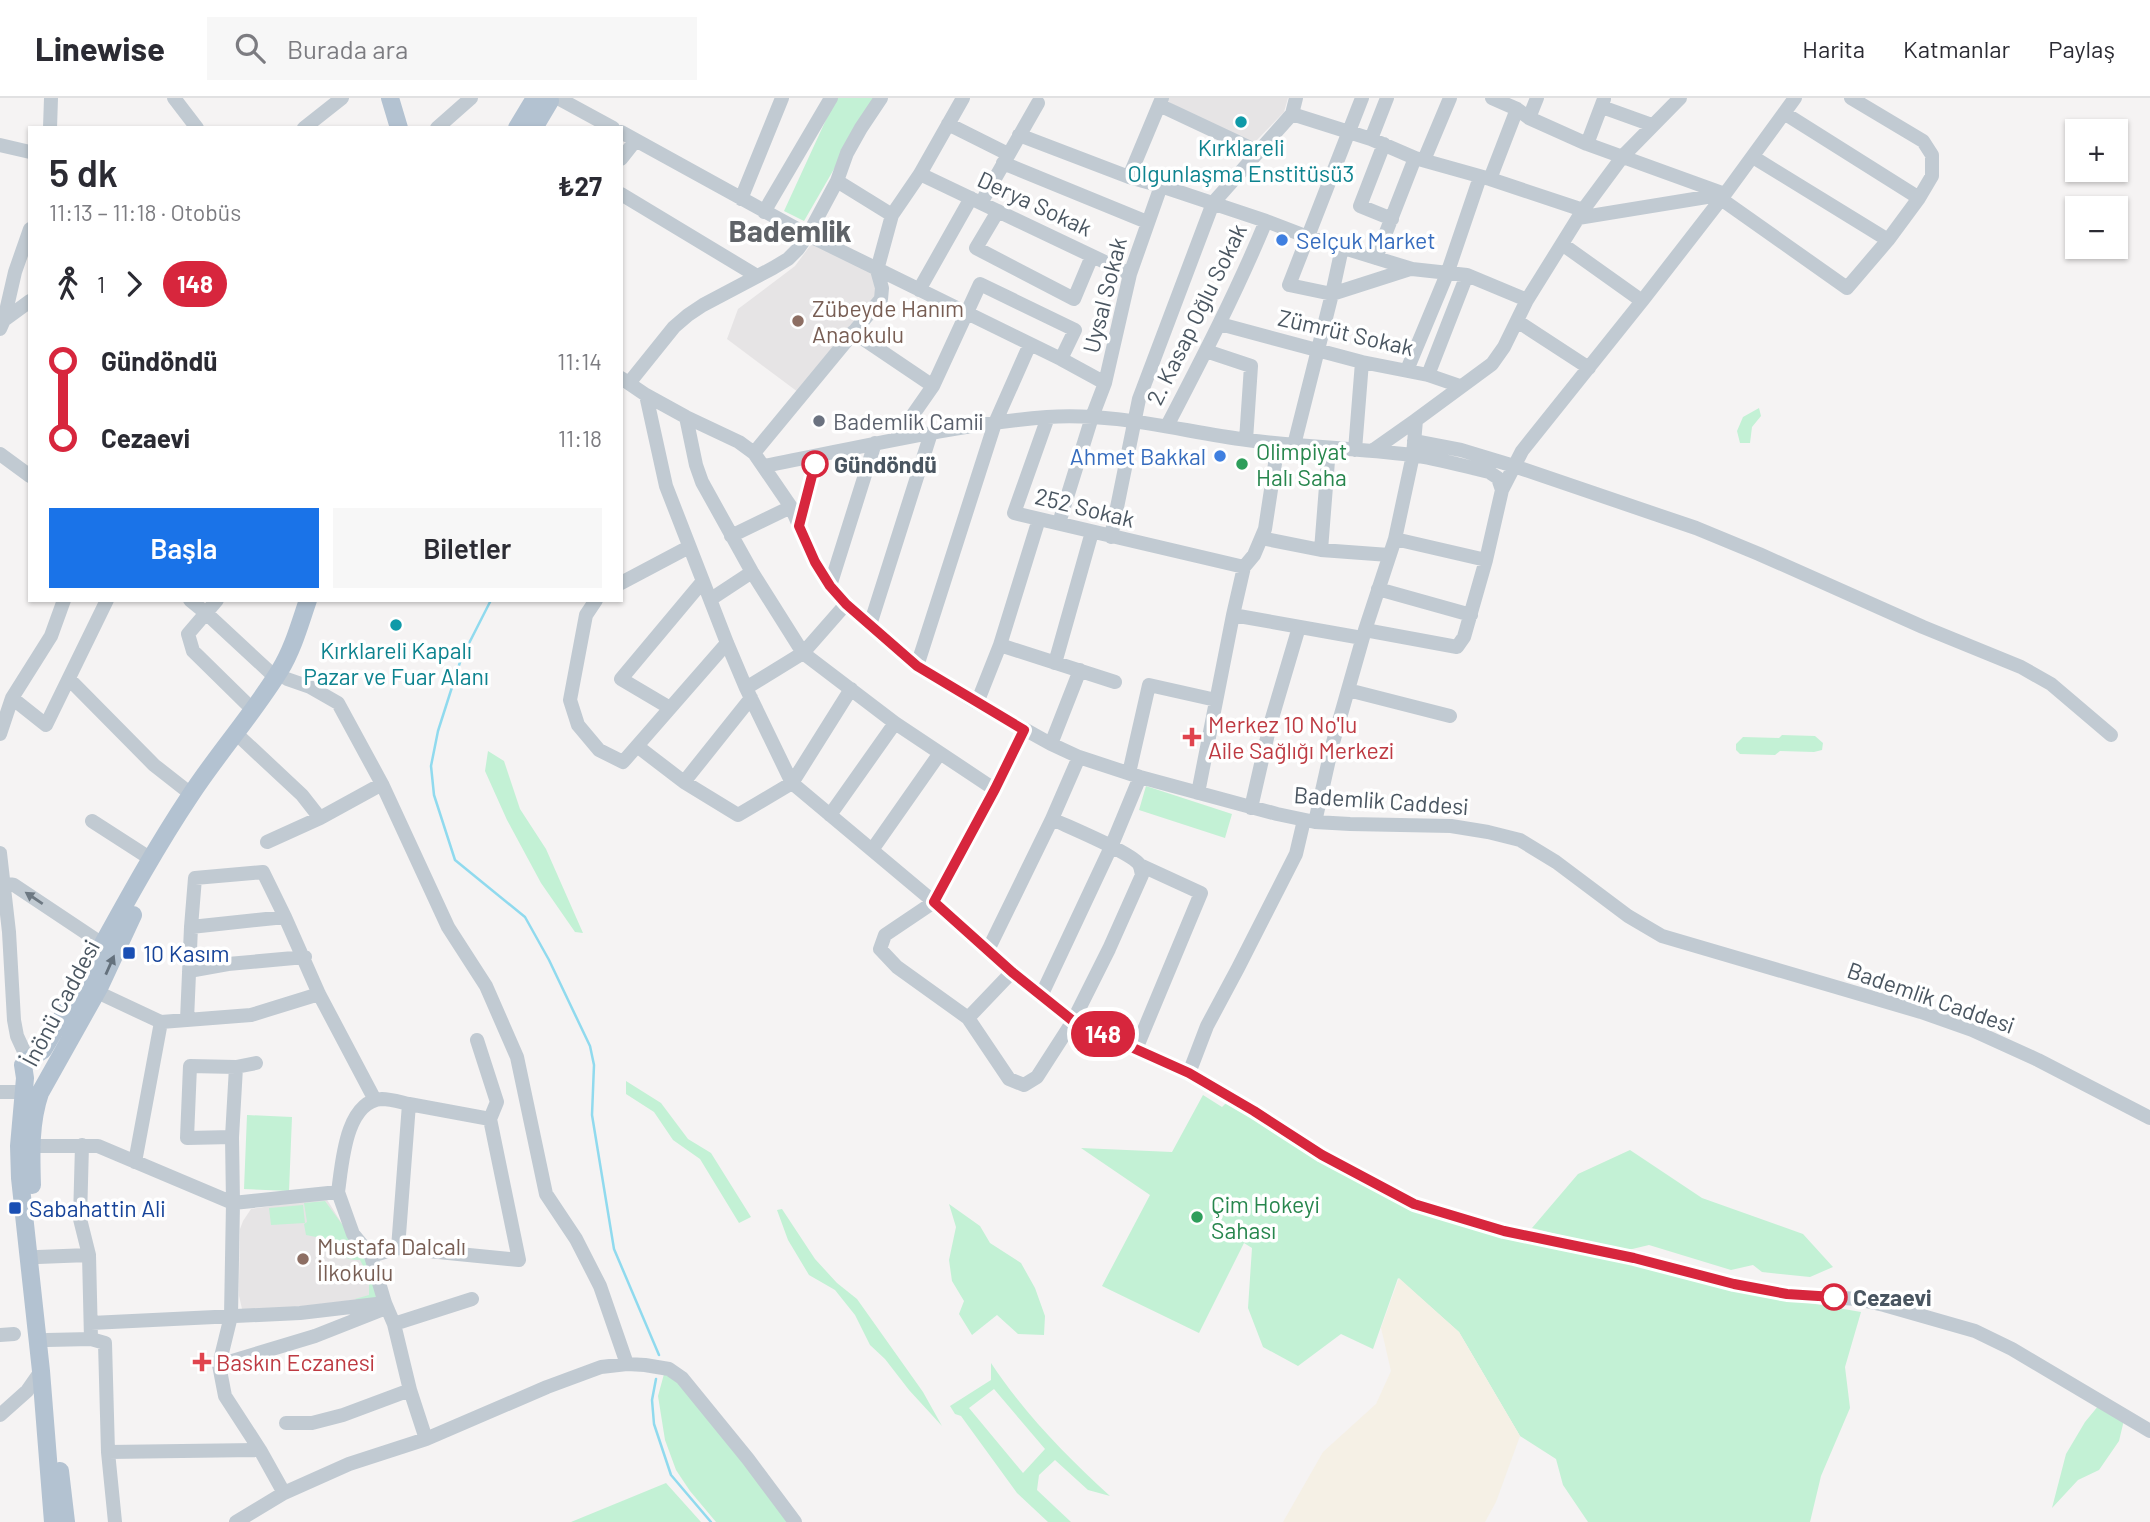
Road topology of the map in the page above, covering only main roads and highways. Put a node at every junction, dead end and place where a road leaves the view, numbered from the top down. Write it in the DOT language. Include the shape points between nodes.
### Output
graph roads {
  1 [pos="390,98"];
  2 [pos="402,98"];
  3 [pos="548,99"];
  4 [pos="398,126"];
  5 [pos="409,126"];
  6 [pos="519,126"];
  7 [pos="535,126"];
  8 [pos="307,602"];
  9 [pos="317,602"];
  10 [pos="281,678"];
  11 [pos="31,1058"];
  12 [pos="48,1077"];
  13 [pos="24,1085"];
  14 [pos="25,1146"];
  15 [pos="53,1522"];
  16 [pos="66,1522"];
  1 -- 4 [label="main road"];
  2 -- 5 [label="main road"];
  3 -- 6 [label="main road"];
  3 -- 7 [label="main road"];
  8 -- 10 [label="main road, İnönü Caddesi"];
  9 -- 10 [label="main road, İnönü Caddesi" via="309,629"];
  10 -- 11 [label="main road, İnönü Caddesi" via="252,709 191,794 43,1050"];
  12 -- 10 [label="main road, İnönü Caddesi, one-way" via="97,992 152,874"];
  11 -- 12 [label="main road" via="48,1062"];
  11 -- 13 [label="main road" via="22,1069"];
  12 -- 13 [label="main road" via="43,1084"];
  12 -- 14 [label="main road, İnönü Caddesi"];
  13 -- 14 [label="main road, İnönü Caddesi"];
  14 -- 15 [label="main road, İnönü Caddesi" via="24,1229"];
  14 -- 16 [label="main road, İnönü Caddesi"];
}
